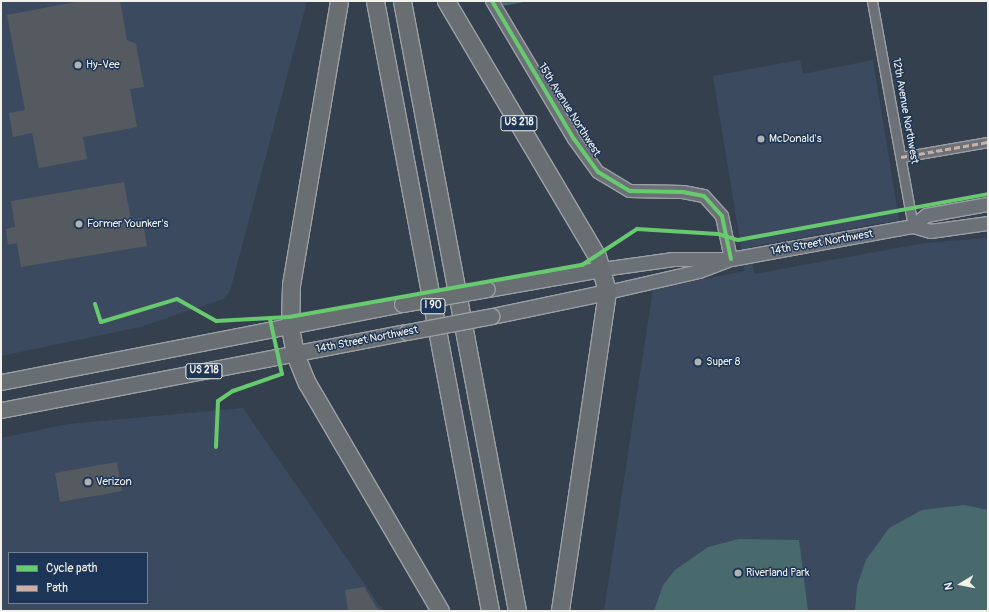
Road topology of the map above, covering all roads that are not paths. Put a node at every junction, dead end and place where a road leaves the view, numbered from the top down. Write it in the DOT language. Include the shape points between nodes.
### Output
graph roads {
  1 [pos="339,1"];
  2 [pos="375,1"];
  3 [pos="402,1"];
  4 [pos="446,1"];
  5 [pos="492,1"];
  6 [pos="872,1"];
  7 [pos="988,142"];
  8 [pos="901,157"];
  9 [pos="988,204"];
  10 [pos="988,223"];
  11 [pos="913,226"];
  12 [pos="731,259"];
  13 [pos="602,269"];
  14 [pos="607,292"];
  15 [pos="290,328"];
  16 [pos="295,354"];
  17 [pos="1,382"];
  18 [pos="1,410"];
  19 [pos="440,611"];
  20 [pos="490,611"];
  21 [pos="517,611"];
  22 [pos="560,611"];
  1 -- 15 [label="highway" via="291,285"];
  2 -- 20 [label="highway, I 90"];
  3 -- 21 [label="highway, I 90"];
  4 -- 13 [label="highway, US 218"];
  5 -- 12 [label="street, 15th Avenue Northwest" via="574,139 598,172 630,191 683,192 704,196 722,216"];
  6 -- 8 [label="street, 12th Avenue Northwest"];
  7 -- 8 [label="street"];
  8 -- 11 [label="street, 12th Avenue Northwest"];
  9 -- 11 [label="main road, 14th Street Northwest" via="926,215"];
  10 -- 11 [label="main road, 14th Street Northwest" via="930,231"];
  11 -- 12 [label="main road, 14th Street Northwest"];
  12 -- 13 [label="main road, 14th Street Northwest" via="672,259"];
  12 -- 14 [label="main road, 14th Street Northwest" via="699,271"];
  13 -- 14 [label="highway, US 218"];
  13 -- 15 [label="main road, 14th Street Northwest, bridge" via="402,304"];
  14 -- 16 [label="main road, 14th Street Northwest / US 218, bridge"];
  14 -- 22 [label="highway"];
  15 -- 16 [label="highway"];
  15 -- 17 [label="main road, 14th Street Northwest / US 218"];
  16 -- 18 [label="main road, 14th Street Northwest / US 218"];
  16 -- 19 [label="highway" via="321,408"];
}
